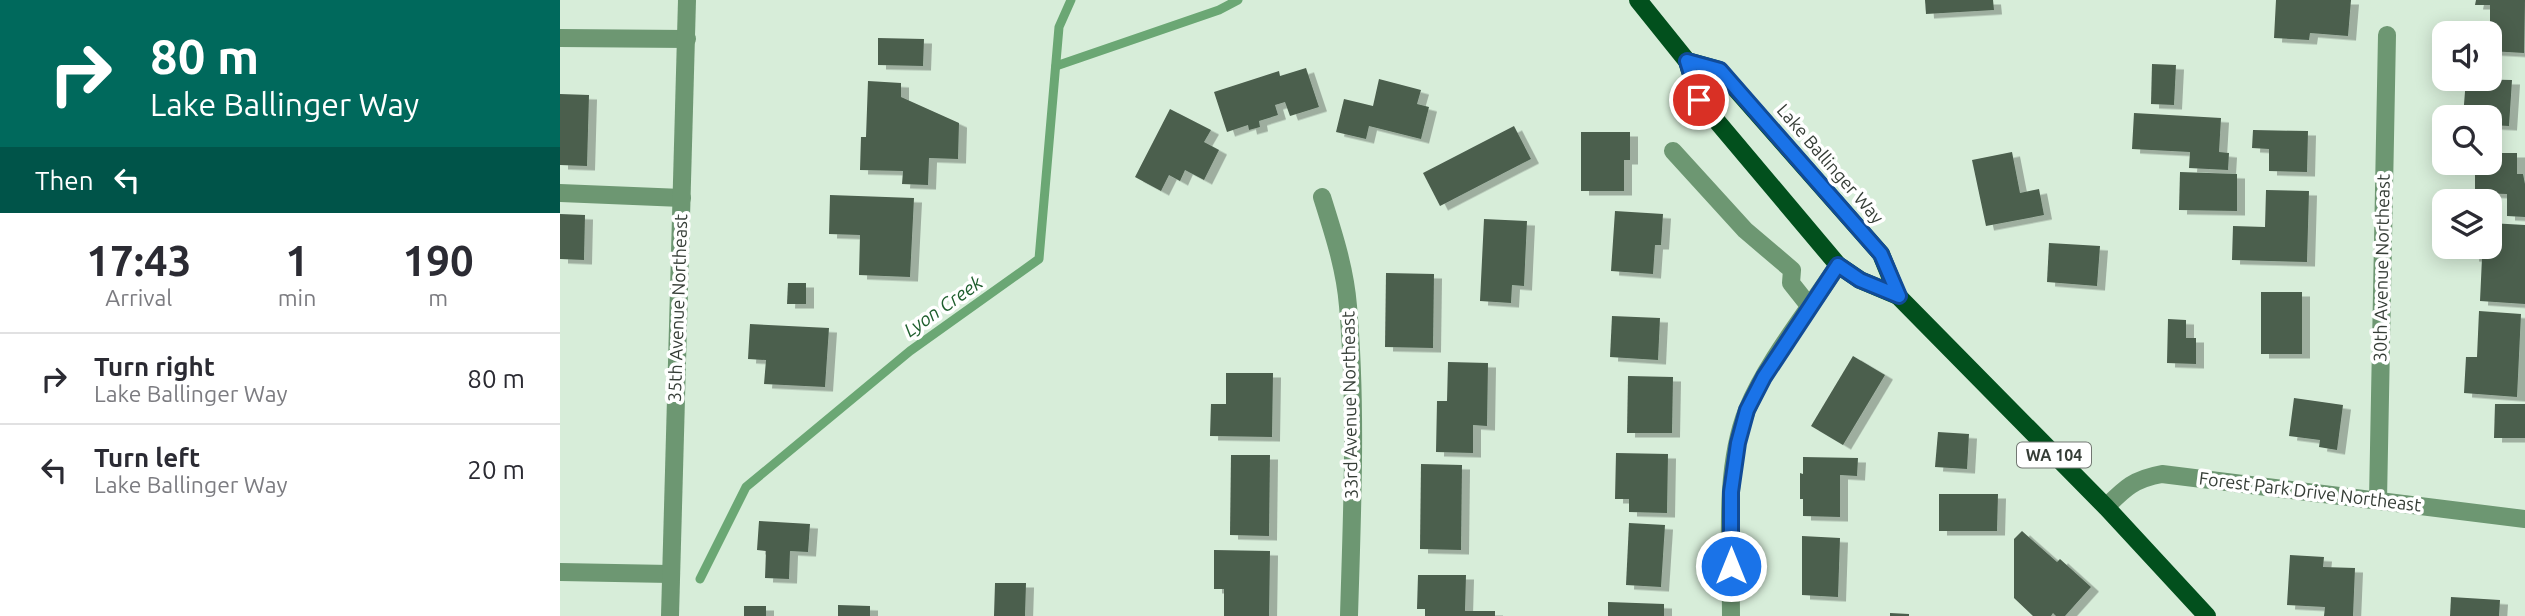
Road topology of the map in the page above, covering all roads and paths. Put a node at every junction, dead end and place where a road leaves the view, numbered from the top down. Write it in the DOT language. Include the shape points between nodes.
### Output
graph roads {
  1 [pos="687,0"];
  2 [pos="1638,0"];
  3 [pos="2386,35"];
  4 [pos="560,38"];
  5 [pos="687,39"];
  6 [pos="1687,61"];
  7 [pos="1673,151"];
  8 [pos="560,193"];
  9 [pos="1322,197"];
  10 [pos="682,198"];
  11 [pos="1838,265"];
  12 [pos="1899,296"];
  13 [pos="1810,307"];
  14 [pos="2378,500"];
  15 [pos="2106,507"];
  16 [pos="2525,519"];
  17 [pos="560,572"];
  18 [pos="670,574"];
  19 [pos="670,616"];
  20 [pos="1349,616"];
  21 [pos="1731,616"];
  22 [pos="2207,616"];
  1 -- 5 [label="street, 35th Avenue Northeast"];
  2 -- 6 [label="main road, WA 104"];
  3 -- 14 [label="street, 30th Avenue Northeast"];
  4 -- 5 [label="street"];
  5 -- 10 [label="street, 35th Avenue Northeast"];
  6 -- 11 [label="main road, WA 104" via="1699,100"];
  6 -- 12 [label="main road, Lake Ballinger Way / WA 104" via="1720,70 1881,254"];
  7 -- 13 [label="street" via="1745,230 1792,270 1791,283"];
  8 -- 10 [label="street"];
  9 -- 20 [label="street, 33rd Avenue Northeast" via="1348,304 1354,458"];
  10 -- 18 [label="street, 35th Avenue Northeast"];
  11 -- 12 [label="main road, WA 104"];
  11 -- 13 [label="street"];
  12 -- 15 [label="main road, WA 104"];
  13 -- 21 [label="street" via="1764,377 1741,432 1731,492"];
  14 -- 15 [label="street, Forest Park Drive Northeast" via="2162,474 2142,477"];
  14 -- 16 [label="street, Forest Park Drive Northeast"];
  15 -- 22 [label="main road, WA 104"];
  17 -- 18 [label="street"];
  18 -- 19 [label="street, 35th Avenue Northeast"];
}
